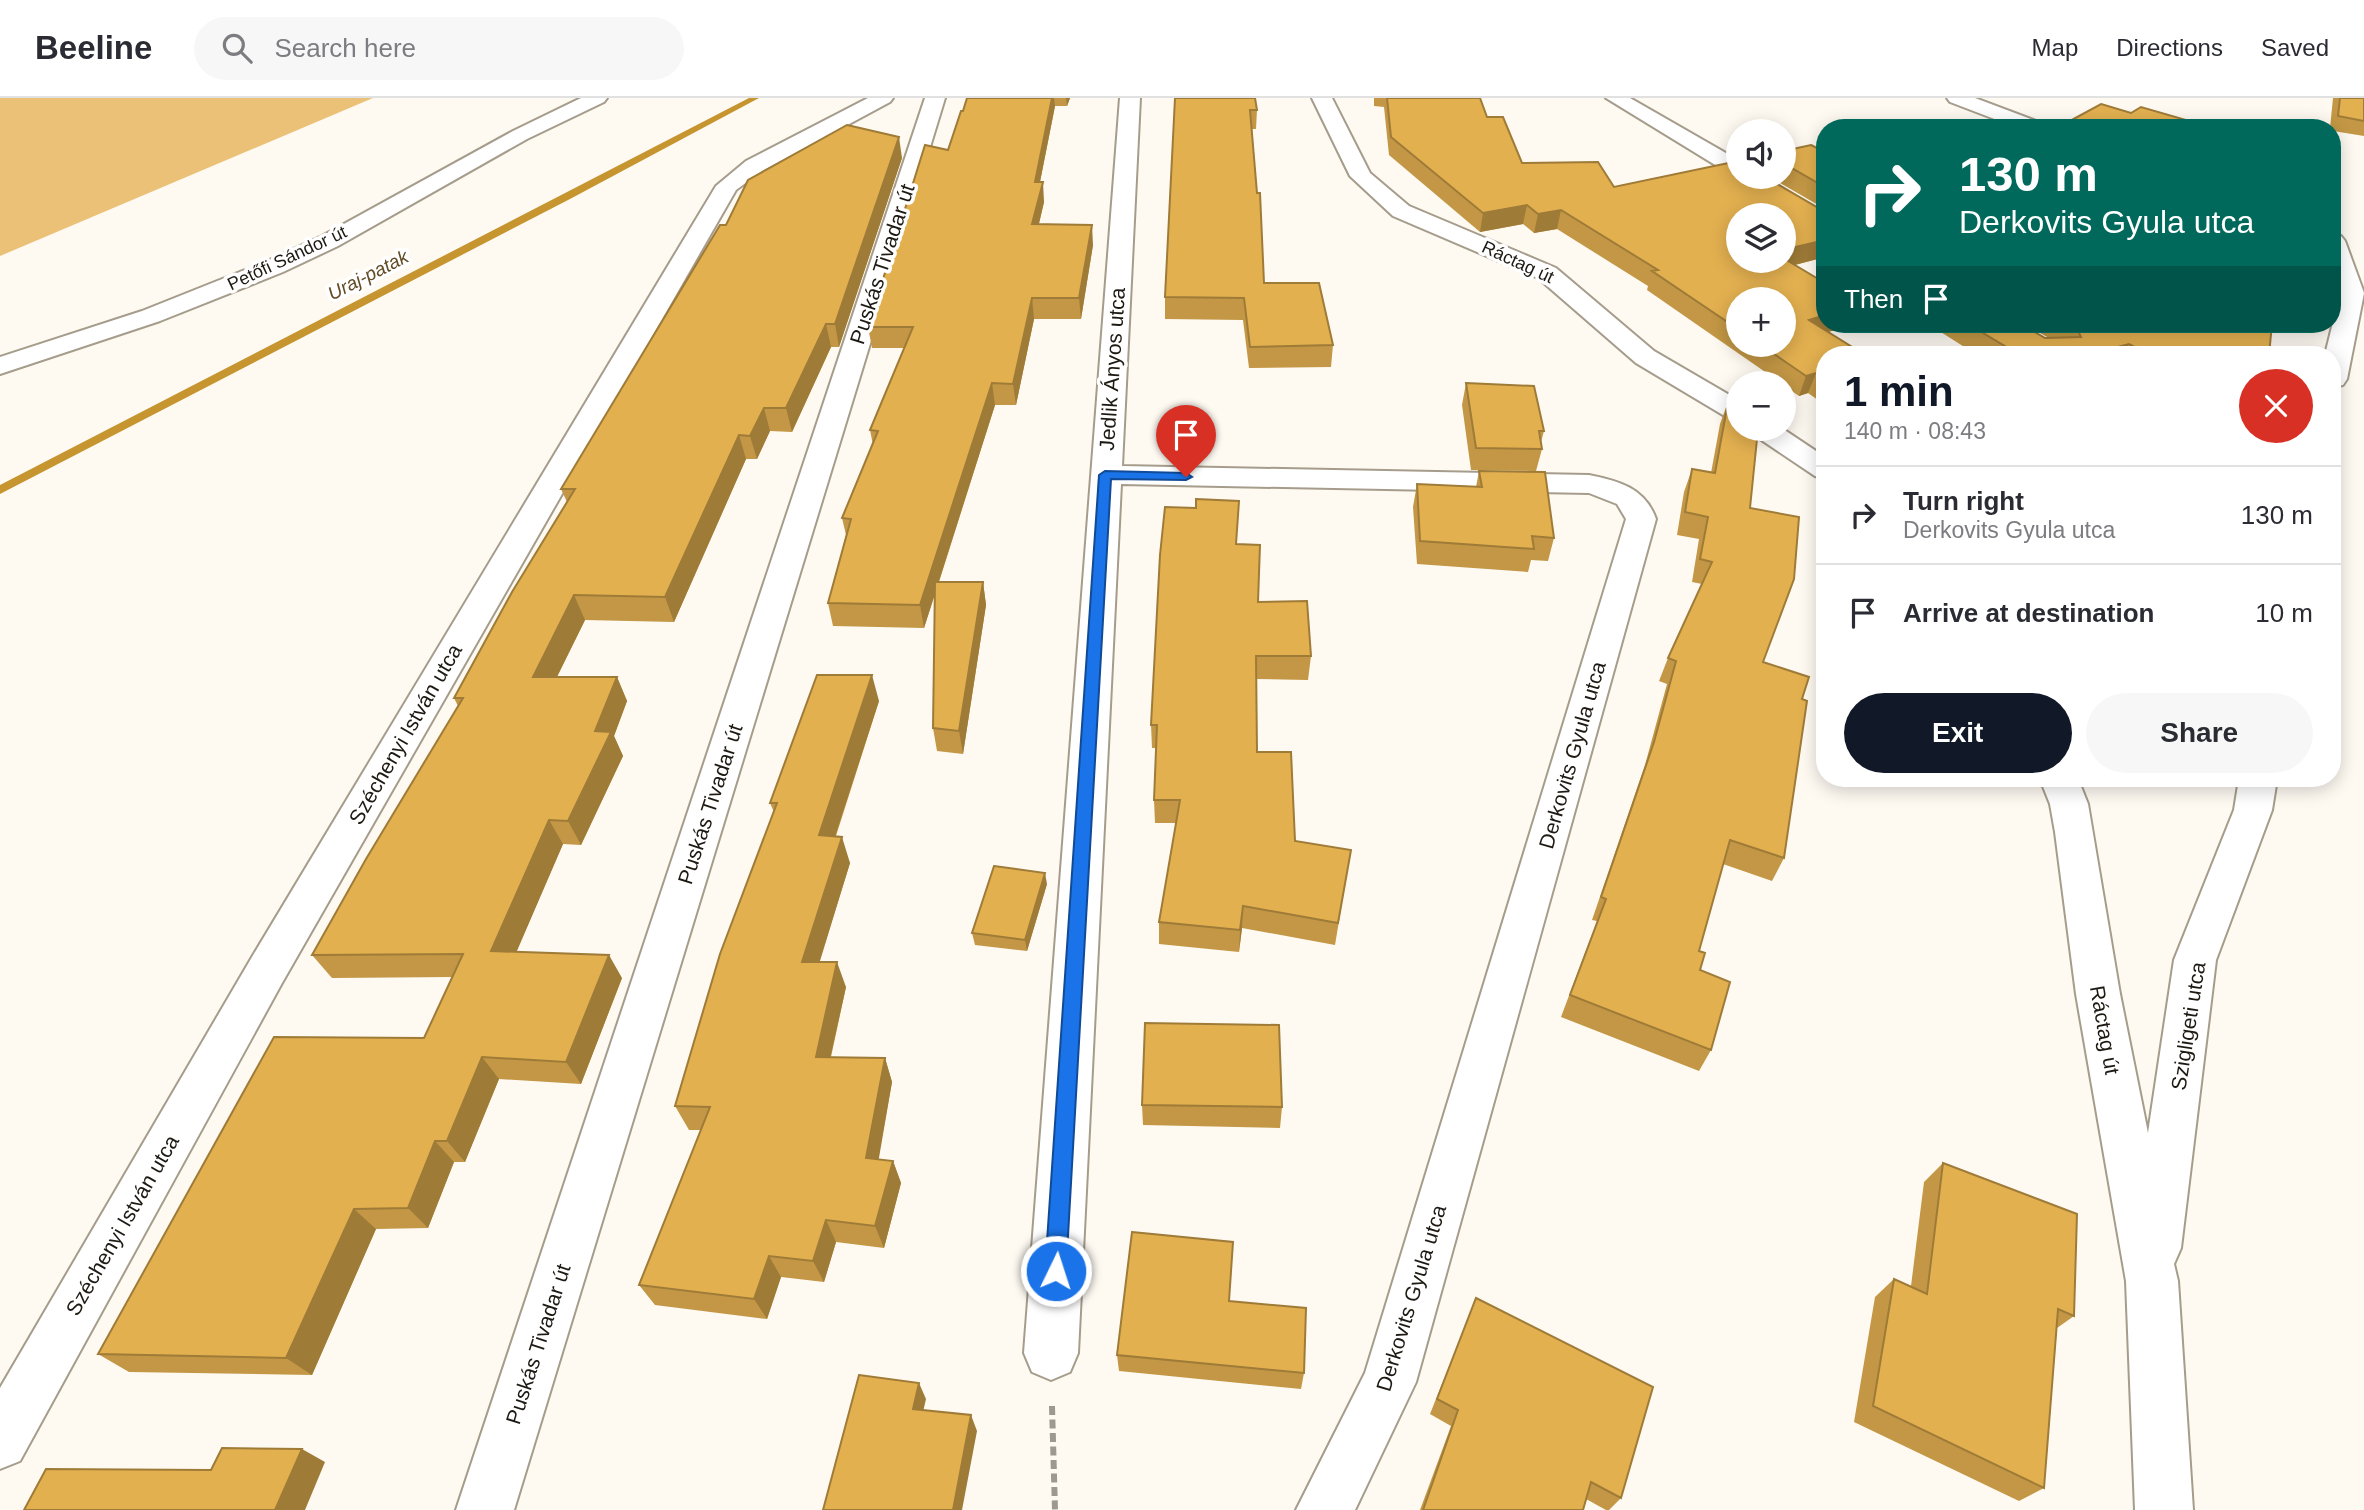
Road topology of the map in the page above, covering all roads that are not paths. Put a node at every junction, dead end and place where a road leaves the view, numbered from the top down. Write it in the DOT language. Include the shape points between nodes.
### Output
graph roads {
  1 [pos="597,98"];
  2 [pos="883,98"];
  3 [pos="935,98"];
  4 [pos="1130,98"];
  5 [pos="1322,98"];
  6 [pos="1616,98"];
  7 [pos="1957,98"];
  8 [pos="2013,119"];
  9 [pos="1726,162"];
  10 [pos="2341,259"];
  11 [pos="2358,296"];
  12 [pos="2341,352"];
  13 [pos="0,366"];
  14 [pos="1726,405"];
  15 [pos="1782,441"];
  16 [pos="1816,464"];
  17 [pos="1105,475"];
  18 [pos="2062,787"];
  19 [pos="2257,787"];
  20 [pos="2152,1281"];
  21 [pos="1051,1353"];
  22 [pos="0,1441"];
  23 [pos="485,1510"];
  24 [pos="1325,1510"];
  25 [pos="2164,1510"];
  1 -- 13 [label="street, Petőfi Sándor út" via="274,267 151,316"];
  2 -- 22 [label="street, Széchenyi István utca" via="754,166 727,186 267,970"];
  3 -- 23 [label="street, Puskás Tivadar út"];
  4 -- 17 [label="street, Jedlik Ányos utca"];
  5 -- 14 [label="street, Ráctag út" via="1361,176 1401,211 1546,273 1567,286 1645,357"];
  6 -- 9 [label="street"];
  7 -- 8 [label="street"];
  10 -- 11 [label="street"];
  11 -- 12 [label="street"];
  15 -- 16 [label="street"];
  17 -- 21 [label="street, Jedlik Ányos utca"];
  17 -- 24 [label="street, Derkovits Gyula utca" via="1589,484 1620,492 1639,508 1641,519 1389,1382"];
  18 -- 20 [label="street, Ráctag út" via="2075,832 2098,994"];
  19 -- 20 [label="street, Szigligeti utca" via="2253,810 2195,960"];
  20 -- 25 [label="street"];
}
